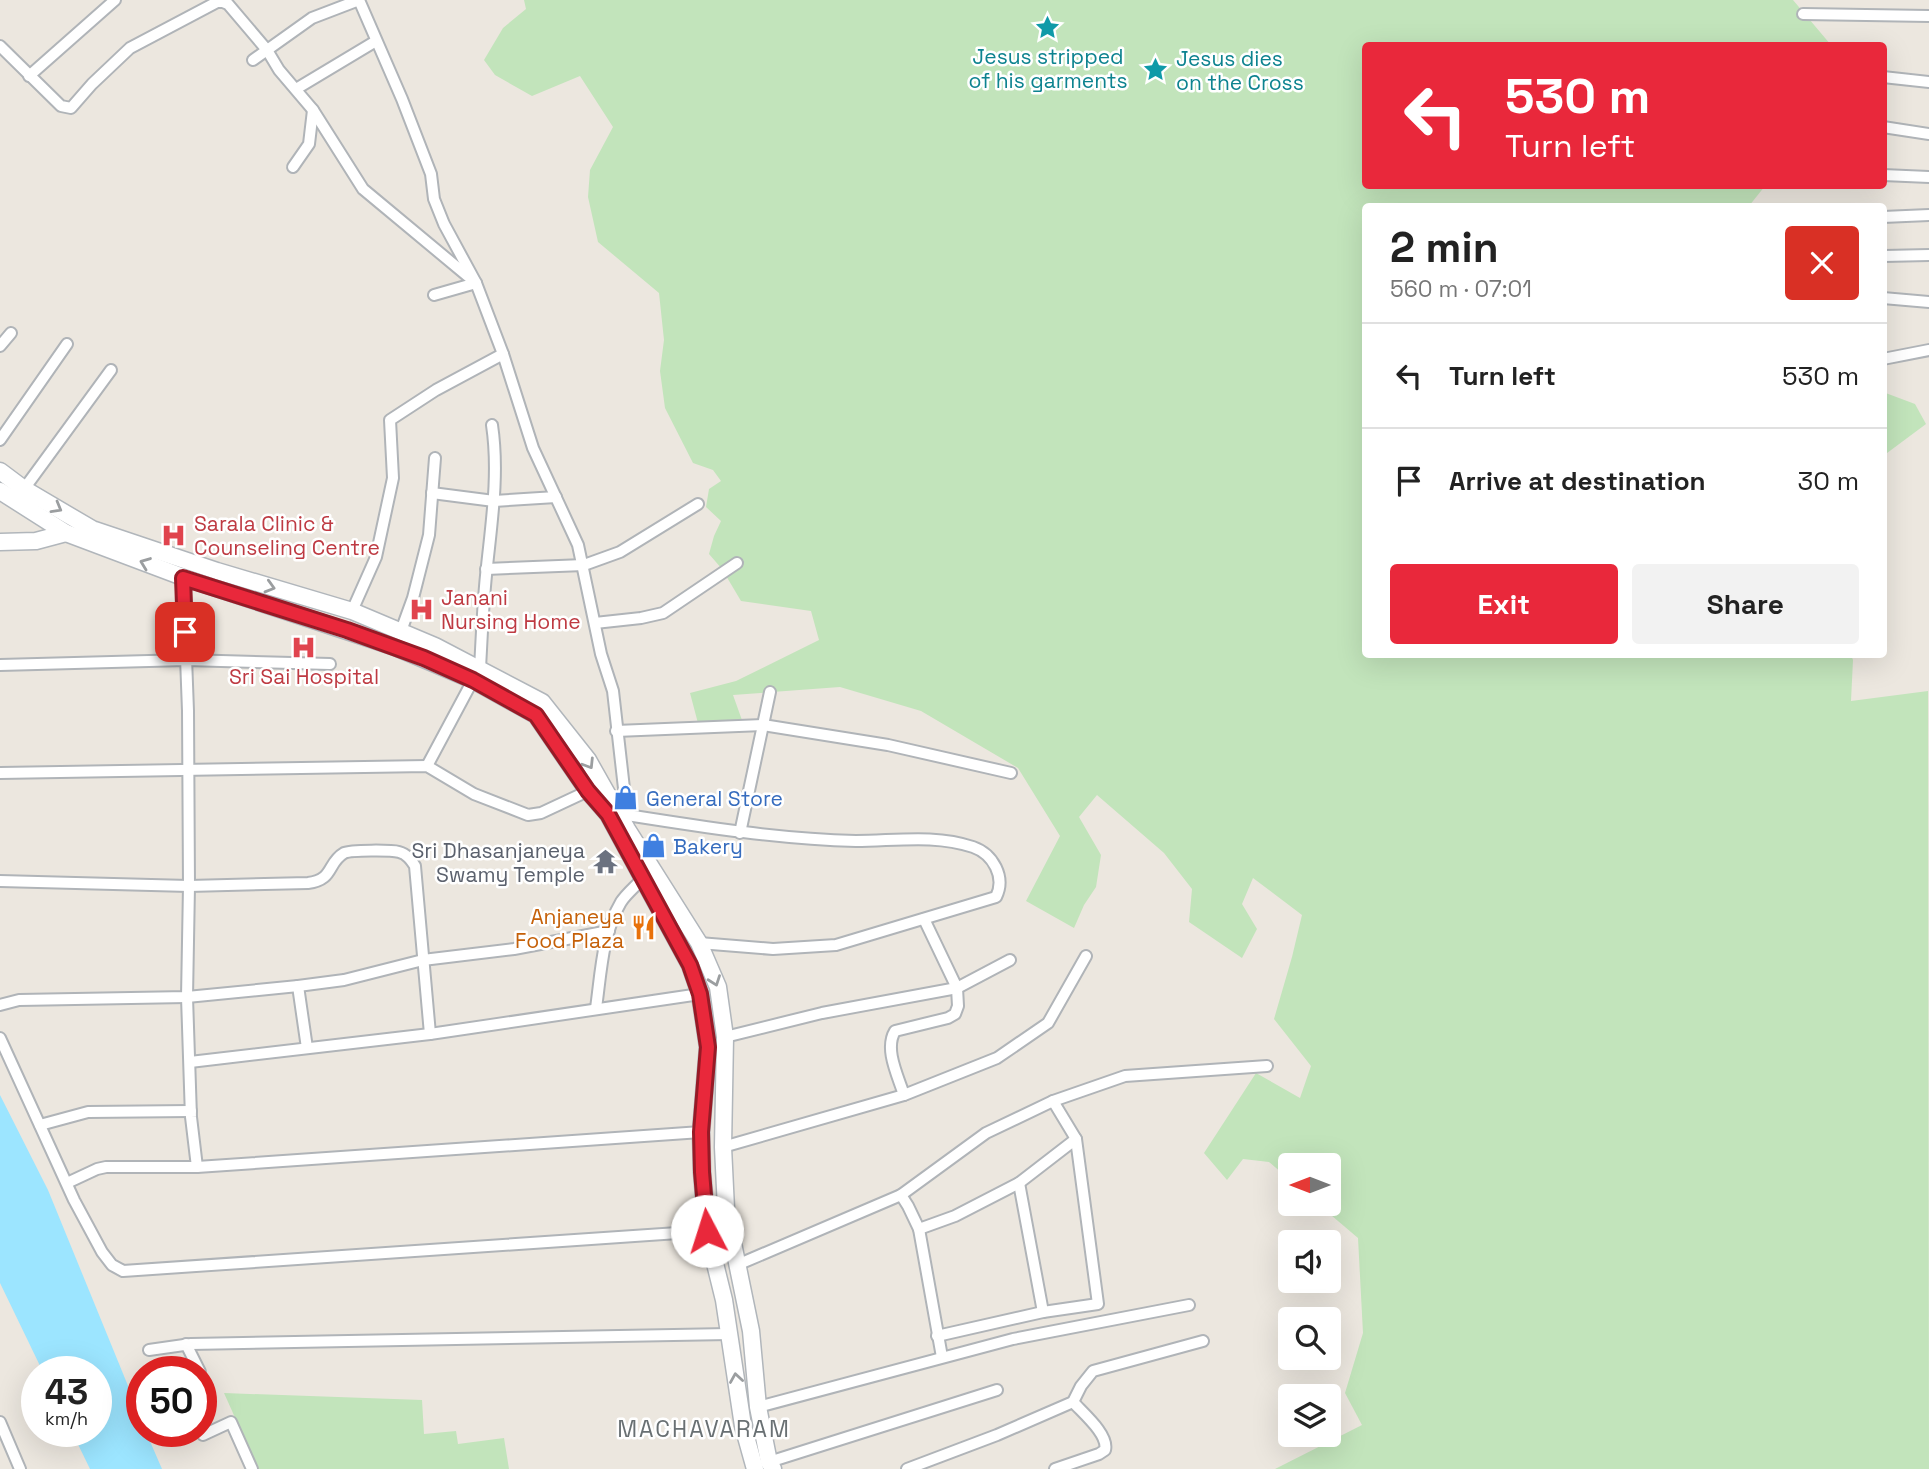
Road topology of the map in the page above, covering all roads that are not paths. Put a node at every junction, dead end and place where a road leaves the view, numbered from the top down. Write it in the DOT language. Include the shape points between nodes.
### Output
graph roads {
  1 [pos="115,0"];
  2 [pos="359,0"];
  3 [pos="1803,14"];
  4 [pos="1929,16"];
  5 [pos="376,40"];
  6 [pos="0,46"];
  7 [pos="267,50"];
  8 [pos="253,60"];
  9 [pos="29,76"];
  10 [pos="1887,77"];
  11 [pos="1929,82"];
  12 [pos="296,89"];
  13 [pos="313,110"];
  14 [pos="1887,128"];
  15 [pos="1929,134"];
  16 [pos="293,167"];
  17 [pos="1887,175"];
  18 [pos="1929,177"];
  19 [pos="1929,215"];
  20 [pos="1887,217"];
  21 [pos="1929,255"];
  22 [pos="1887,256"];
  23 [pos="476,283"];
  24 [pos="434,295"];
  25 [pos="1887,298"];
  26 [pos="1929,302"];
  27 [pos="10,333"];
  28 [pos="67,344"];
  29 [pos="0,346"];
  30 [pos="1929,350"];
  31 [pos="503,354"];
  32 [pos="1887,358"];
  33 [pos="111,370"];
  34 [pos="492,425"];
  35 [pos="0,440"];
  36 [pos="435,458"];
  37 [pos="0,471"];
  38 [pos="24,489"];
  39 [pos="0,491"];
  40 [pos="432,494"];
  41 [pos="556,497"];
  42 [pos="494,501"];
  43 [pos="698,504"];
  44 [pos="66,533"];
  45 [pos="0,542"];
  46 [pos="737,563"];
  47 [pos="584,565"];
  48 [pos="486,569"];
  49 [pos="183,578"];
  50 [pos="352,611"];
  51 [pos="595,623"];
  52 [pos="401,631"];
  53 [pos="186,660"];
  54 [pos="330,664"];
  55 [pos="0,665"];
  56 [pos="477,674"];
  57 [pos="770,692"];
  58 [pos="762,725"];
  59 [pos="616,731"];
  60 [pos="427,766"];
  61 [pos="189,771"];
  62 [pos="0,773"];
  63 [pos="1011,773"];
  64 [pos="588,791"];
  65 [pos="627,822"];
  66 [pos="740,833"];
  67 [pos="626,847"];
  68 [pos="643,878"];
  69 [pos="0,881"];
  70 [pos="189,886"];
  71 [pos="924,919"];
  72 [pos="609,931"];
  73 [pos="699,943"];
  74 [pos="1086,956"];
  75 [pos="423,960"];
  76 [pos="1010,960"];
  77 [pos="298,986"];
  78 [pos="957,988"];
  79 [pos="700,994"];
  80 [pos="187,997"];
  81 [pos="0,1005"];
  82 [pos="596,1008"];
  83 [pos="429,1034"];
  84 [pos="724,1037"];
  85 [pos="0,1038"];
  86 [pos="307,1048"];
  87 [pos="190,1062"];
  88 [pos="1267,1066"];
  89 [pos="904,1095"];
  90 [pos="1053,1101"];
  91 [pos="191,1111"];
  92 [pos="40,1125"];
  93 [pos="701,1132"];
  94 [pos="1076,1139"];
  95 [pos="723,1147"];
  96 [pos="197,1167"];
  97 [pos="67,1183"];
  98 [pos="1019,1183"];
  99 [pos="901,1195"];
  100 [pos="919,1229"];
  101 [pos="707,1231"];
  102 [pos="737,1265"];
  103 [pos="1189,1305"];
  104 [pos="1043,1312"];
  105 [pos="729,1334"];
  106 [pos="937,1336"];
  107 [pos="1203,1341"];
  108 [pos="186,1344"];
  109 [pos="149,1350"];
  110 [pos="192,1356"];
  111 [pos="942,1357"];
  112 [pos="997,1390"];
  113 [pos="1073,1402"];
  114 [pos="758,1407"];
  115 [pos="0,1422"];
  116 [pos="217,1428"];
  117 [pos="766,1467"];
  118 [pos="20,1469"];
  119 [pos="252,1469"];
  120 [pos="907,1469"];
  121 [pos="1055,1469"];
  1 -- 9 [label="street"];
  2 -- 5 [label="street"];
  2 -- 7 [label="street" via="312,19"];
  3 -- 4 [label="street"];
  5 -- 12 [label="street"];
  5 -- 23 [label="street" via="432,174 444,224"];
  6 -- 9 [label="street"];
  7 -- 8 [label="street"];
  7 -- 9 [label="street" via="228,4 217,2 130,48 71,108 61,106"];
  7 -- 12 [label="street"];
  10 -- 11 [label="street"];
  12 -- 13 [label="street"];
  13 -- 16 [label="street" via="309,144"];
  13 -- 23 [label="street" via="363,189"];
  14 -- 15 [label="street"];
  17 -- 18 [label="street"];
  19 -- 20 [label="street"];
  21 -- 22 [label="street"];
  23 -- 24 [label="street"];
  23 -- 31 [label="street"];
  25 -- 26 [label="street"];
  27 -- 29 [label="street"];
  28 -- 35 [label="street"];
  30 -- 32 [label="street"];
  31 -- 41 [label="street" via="533,448"];
  31 -- 50 [label="street" via="390,420 393,478 376,557"];
  33 -- 38 [label="street"];
  34 -- 42 [label="street"];
  36 -- 40 [label="street"];
  37 -- 38 [label="main road"];
  38 -- 50 [label="main road, one-way" via="92,529"];
  39 -- 44 [label="main road"];
  40 -- 42 [label="street"];
  40 -- 52 [label="street" via="429,535"];
  41 -- 42 [label="street"];
  41 -- 47 [label="street"];
  42 -- 48 [label="street"];
  43 -- 47 [label="street" via="620,552"];
  44 -- 45 [label="main road" via="36,541"];
  49 -- 44 [label="main road, one-way"];
  46 -- 51 [label="street" via="663,613"];
  47 -- 48 [label="street"];
  47 -- 51 [label="street"];
  48 -- 56 [label="street"];
  49 -- 53 [label="street"];
  49 -- 56 [label="main road"];
  50 -- 52 [label="main road"];
  51 -- 59 [label="street" via="613,691"];
  52 -- 56 [label="main road" via="435,646"];
  53 -- 54 [label="street"];
  53 -- 55 [label="street"];
  53 -- 61 [label="street"];
  56 -- 60 [label="street"];
  56 -- 64 [label="main road" via="536,715"];
  56 -- 65 [label="main road, one-way" via="542,702 588,760"];
  57 -- 58 [label="street"];
  58 -- 59 [label="street"];
  58 -- 63 [label="street" via="888,745"];
  58 -- 66 [label="street"];
  59 -- 65 [label="street"];
  60 -- 61 [label="street"];
  60 -- 64 [label="street" via="474,794 528,815"];
  61 -- 62 [label="street"];
  61 -- 70 [label="street"];
  64 -- 67 [label="main road" via="608,814"];
  65 -- 66 [label="street"];
  65 -- 67 [label="street"];
  65 -- 73 [label="main road"];
  66 -- 71 [label="street" via="856,841 911,838 974,847 992,858 1000,878 996,897"];
  67 -- 68 [label="main road"];
  68 -- 72 [label="street" via="621,901"];
  68 -- 79 [label="main road" via="690,965"];
  69 -- 70 [label="street"];
  70 -- 75 [label="street" via="319,882 346,852 399,852 415,866"];
  70 -- 80 [label="street"];
  71 -- 73 [label="street" via="836,945 773,949"];
  71 -- 78 [label="street"];
  72 -- 75 [label="street"];
  72 -- 82 [label="street"];
  73 -- 84 [label="main road, one-way" via="719,987"];
  74 -- 89 [label="street" via="1048,1023 997,1058"];
  75 -- 77 [label="street"];
  75 -- 83 [label="street"];
  76 -- 78 [label="street"];
  77 -- 80 [label="street"];
  77 -- 86 [label="street"];
  78 -- 84 [label="street"];
  78 -- 89 [label="street" via="955,1013 895,1031 890,1039"];
  79 -- 82 [label="street"];
  79 -- 93 [label="main road" via="708,1047"];
  80 -- 81 [label="street" via="19,1000"];
  80 -- 87 [label="street"];
  82 -- 83 [label="street"];
  83 -- 86 [label="street"];
  84 -- 95 [label="main road"];
  85 -- 92 [label="street"];
  86 -- 87 [label="street"];
  87 -- 91 [label="street"];
  88 -- 90 [label="street" via="1125,1076"];
  89 -- 95 [label="street"];
  90 -- 94 [label="street"];
  90 -- 99 [label="street" via="986,1133"];
  91 -- 92 [label="street" via="88,1112"];
  91 -- 96 [label="street"];
  92 -- 97 [label="street"];
  93 -- 96 [label="street"];
  93 -- 101 [label="main road"];
  94 -- 98 [label="street"];
  94 -- 104 [label="street" via="1098,1304"];
  95 -- 102 [label="main road" via="726,1209"];
  96 -- 97 [label="street" via="106,1167"];
  97 -- 101 [label="street" via="102,1252 124,1271"];
  98 -- 100 [label="street"];
  98 -- 104 [label="street"];
  99 -- 100 [label="street"];
  99 -- 102 [label="street"];
  100 -- 106 [label="street"];
  101 -- 105 [label="main road"];
  102 -- 114 [label="main road" via="751,1331"];
  103 -- 111 [label="street"];
  104 -- 106 [label="street"];
  105 -- 108 [label="street"];
  117 -- 105 [label="main road, one-way" via="743,1426"];
  106 -- 111 [label="street"];
  107 -- 113 [label="street" via="1093,1371"];
  108 -- 109 [label="street"];
  108 -- 110 [label="street"];
  111 -- 114 [label="street"];
  112 -- 117 [label="street"];
  113 -- 120 [label="street"];
  113 -- 121 [label="street" via="1107,1446 1100,1454"];
  114 -- 117 [label="main road"];
  115 -- 118 [label="street"];
  116 -- 119 [label="street" via="231,1422"];
}
